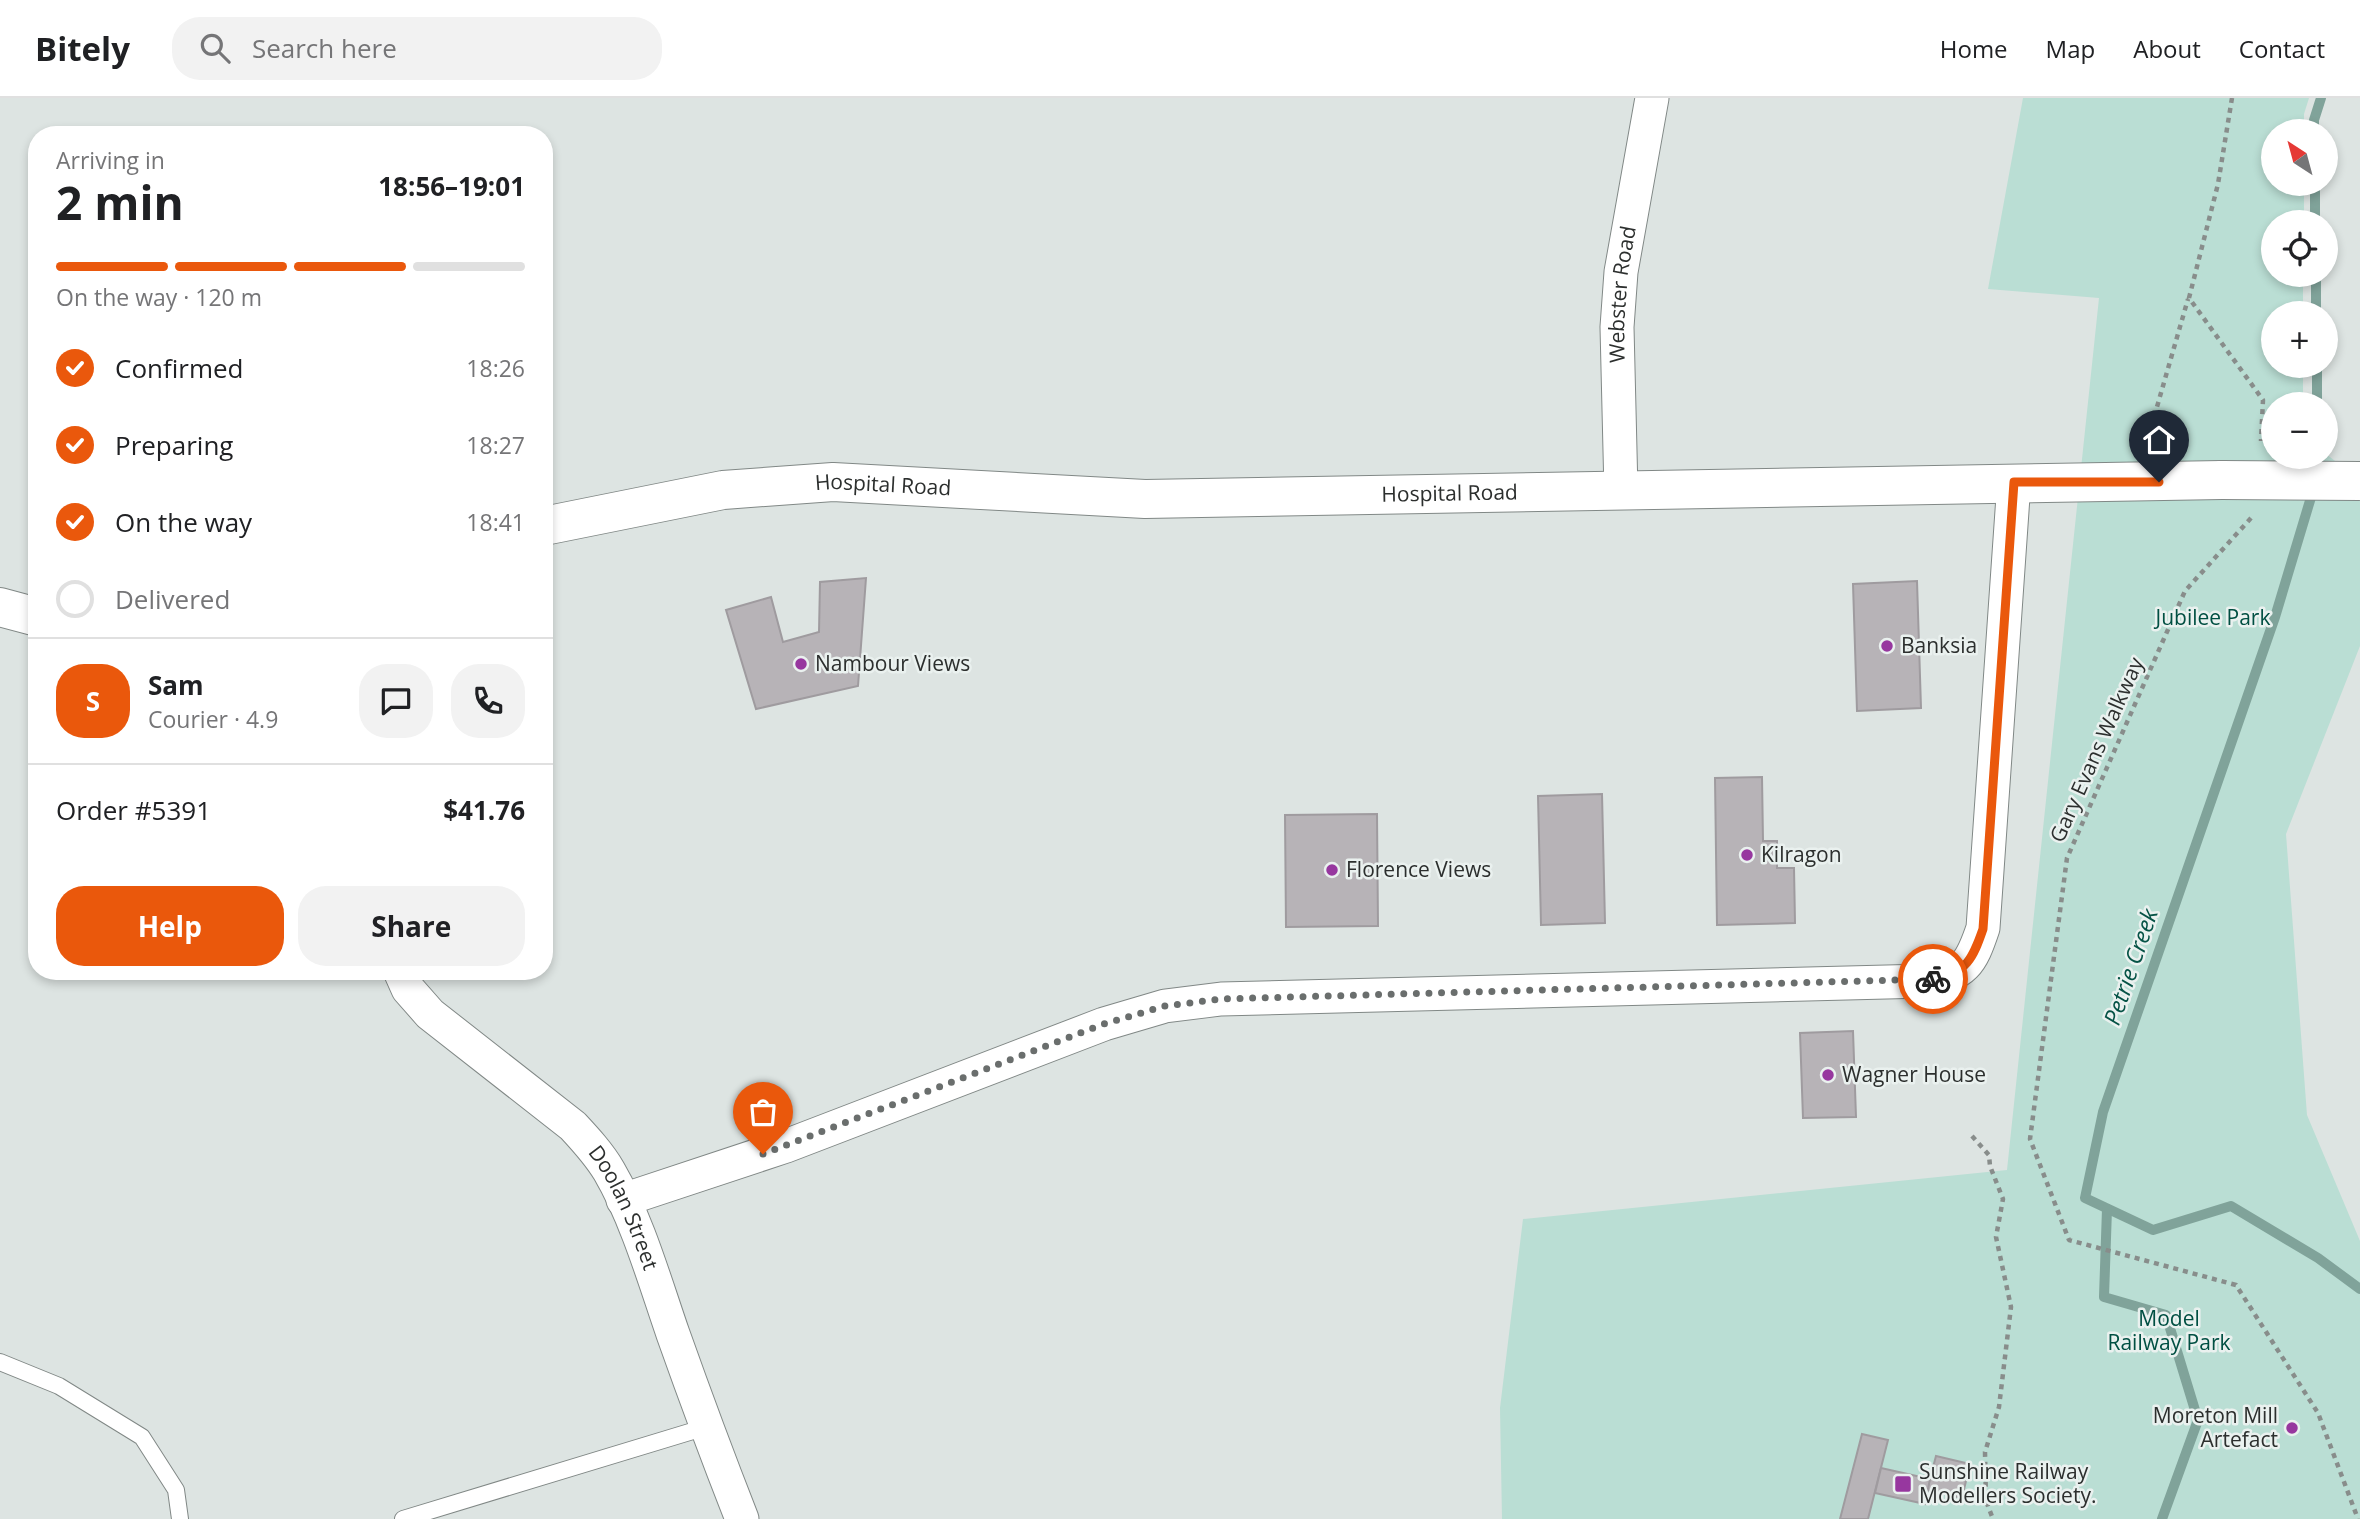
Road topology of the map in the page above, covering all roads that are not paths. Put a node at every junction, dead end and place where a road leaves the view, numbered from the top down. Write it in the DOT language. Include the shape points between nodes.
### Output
graph roads {
  1 [pos="1652,98"];
  2 [pos="2360,481"];
  3 [pos="2014,482"];
  4 [pos="1621,492"];
  5 [pos="553,524"];
  6 [pos="0,607"];
  7 [pos="28,615"];
  8 [pos="404,980"];
  9 [pos="623,1200"];
  10 [pos="0,1362"];
  11 [pos="706,1427"];
  12 [pos="180,1519"];
  13 [pos="403,1519"];
  14 [pos="742,1519"];
  1 -- 4 [label="street, Webster Road" via="1621,272 1617,327"];
  2 -- 3 [label="street, Hospital Road, bridge"];
  3 -- 4 [label="street, Hospital Road"];
  3 -- 9 [label="street" via="1983,929 1973,957 1957,972 1926,981 1221,999 1165,1006 1104,1024 786,1146"];
  4 -- 5 [label="street, Hospital Road" via="1145,499 833,482 723,490"];
  6 -- 7 [label="street"];
  8 -- 9 [label="street, Doolan Street" via="430,1014 573,1125 609,1171"];
  9 -- 11 [label="street, Doolan Street"];
  10 -- 12 [label="lane" via="59,1386 142,1437 176,1490"];
  11 -- 13 [label="lane"];
  11 -- 14 [label="street, Doolan Street"];
}
